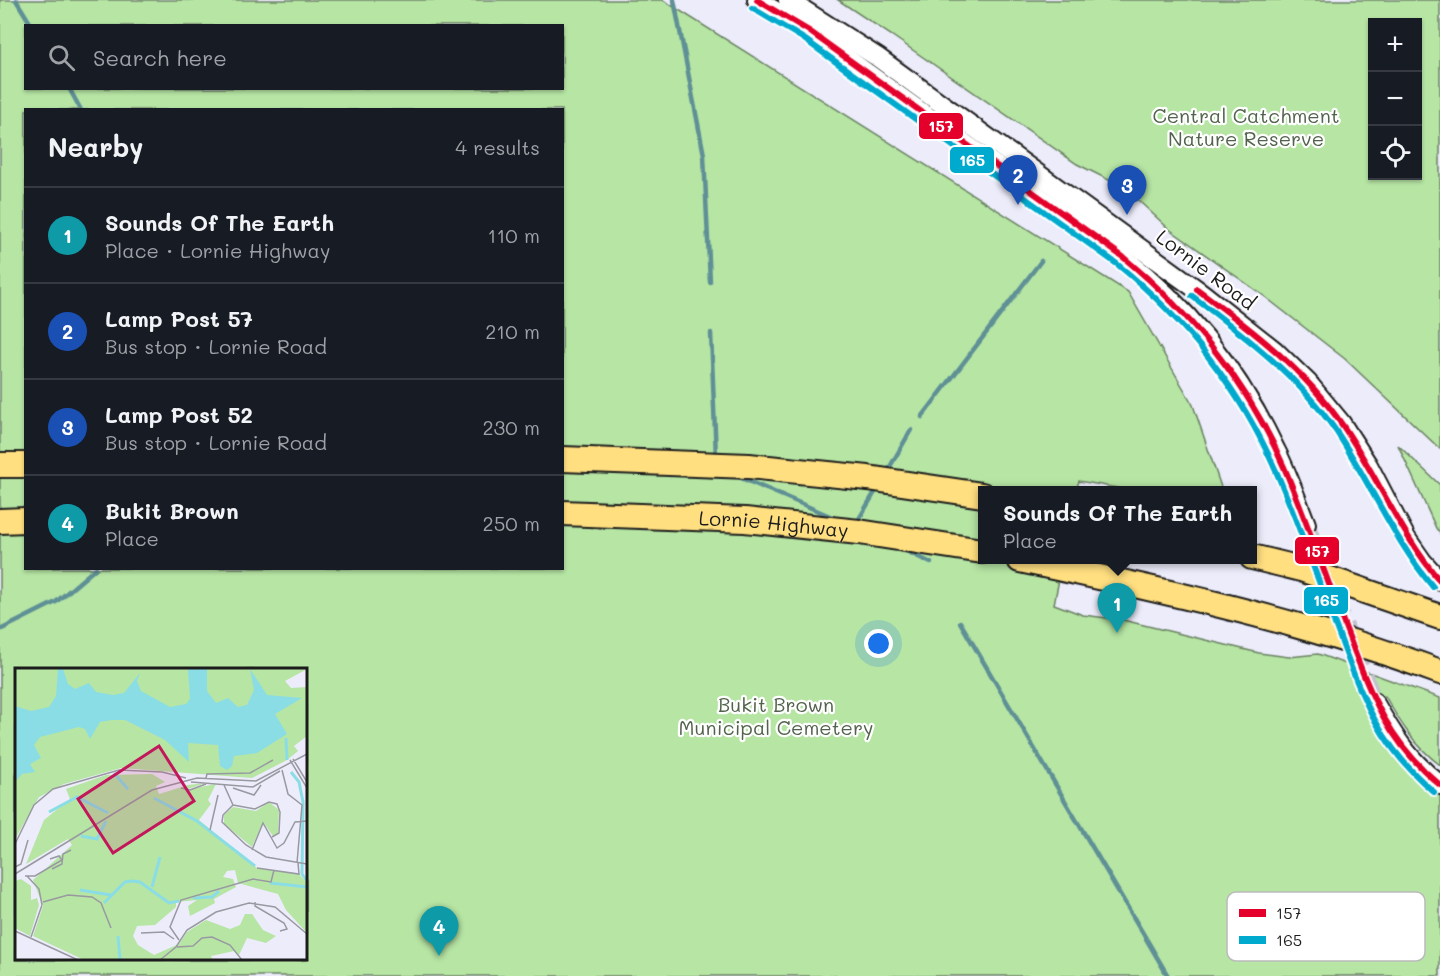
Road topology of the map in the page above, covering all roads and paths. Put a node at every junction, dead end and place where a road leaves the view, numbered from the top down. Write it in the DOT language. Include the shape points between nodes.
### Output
graph roads {
  1 [pos="757,0"];
  2 [pos="788,0"];
  3 [pos="564,459"];
  4 [pos="0,465"];
  5 [pos="24,465"];
  6 [pos="978,494"];
  7 [pos="564,513"];
  8 [pos="24,520"];
  9 [pos="0,521"];
  10 [pos="1306,524"];
  11 [pos="978,551"];
  12 [pos="1257,558"];
  13 [pos="1038,564"];
  14 [pos="1440,581"];
  15 [pos="1440,617"];
  16 [pos="1440,672"];
  17 [pos="1374,702"];
  18 [pos="1440,785"];
  1 -- 10 [label="street" via="869,73 1150,278 1176,303 1248,398 1277,452"];
  2 -- 14 [label="street, Lornie Road" via="896,71 1274,350 1341,423 1406,537"];
  3 -- 6 [label="highway" via="749,466"];
  4 -- 5 [label="highway"];
  7 -- 11 [label="highway, Lornie Highway" via="745,520 859,532"];
  8 -- 9 [label="highway"];
  12 -- 15 [label="highway" via="1301,569"];
  13 -- 16 [label="highway" via="1293,623"];
  17 -- 18 [label="street" via="1394,738 1414,763"];
}
